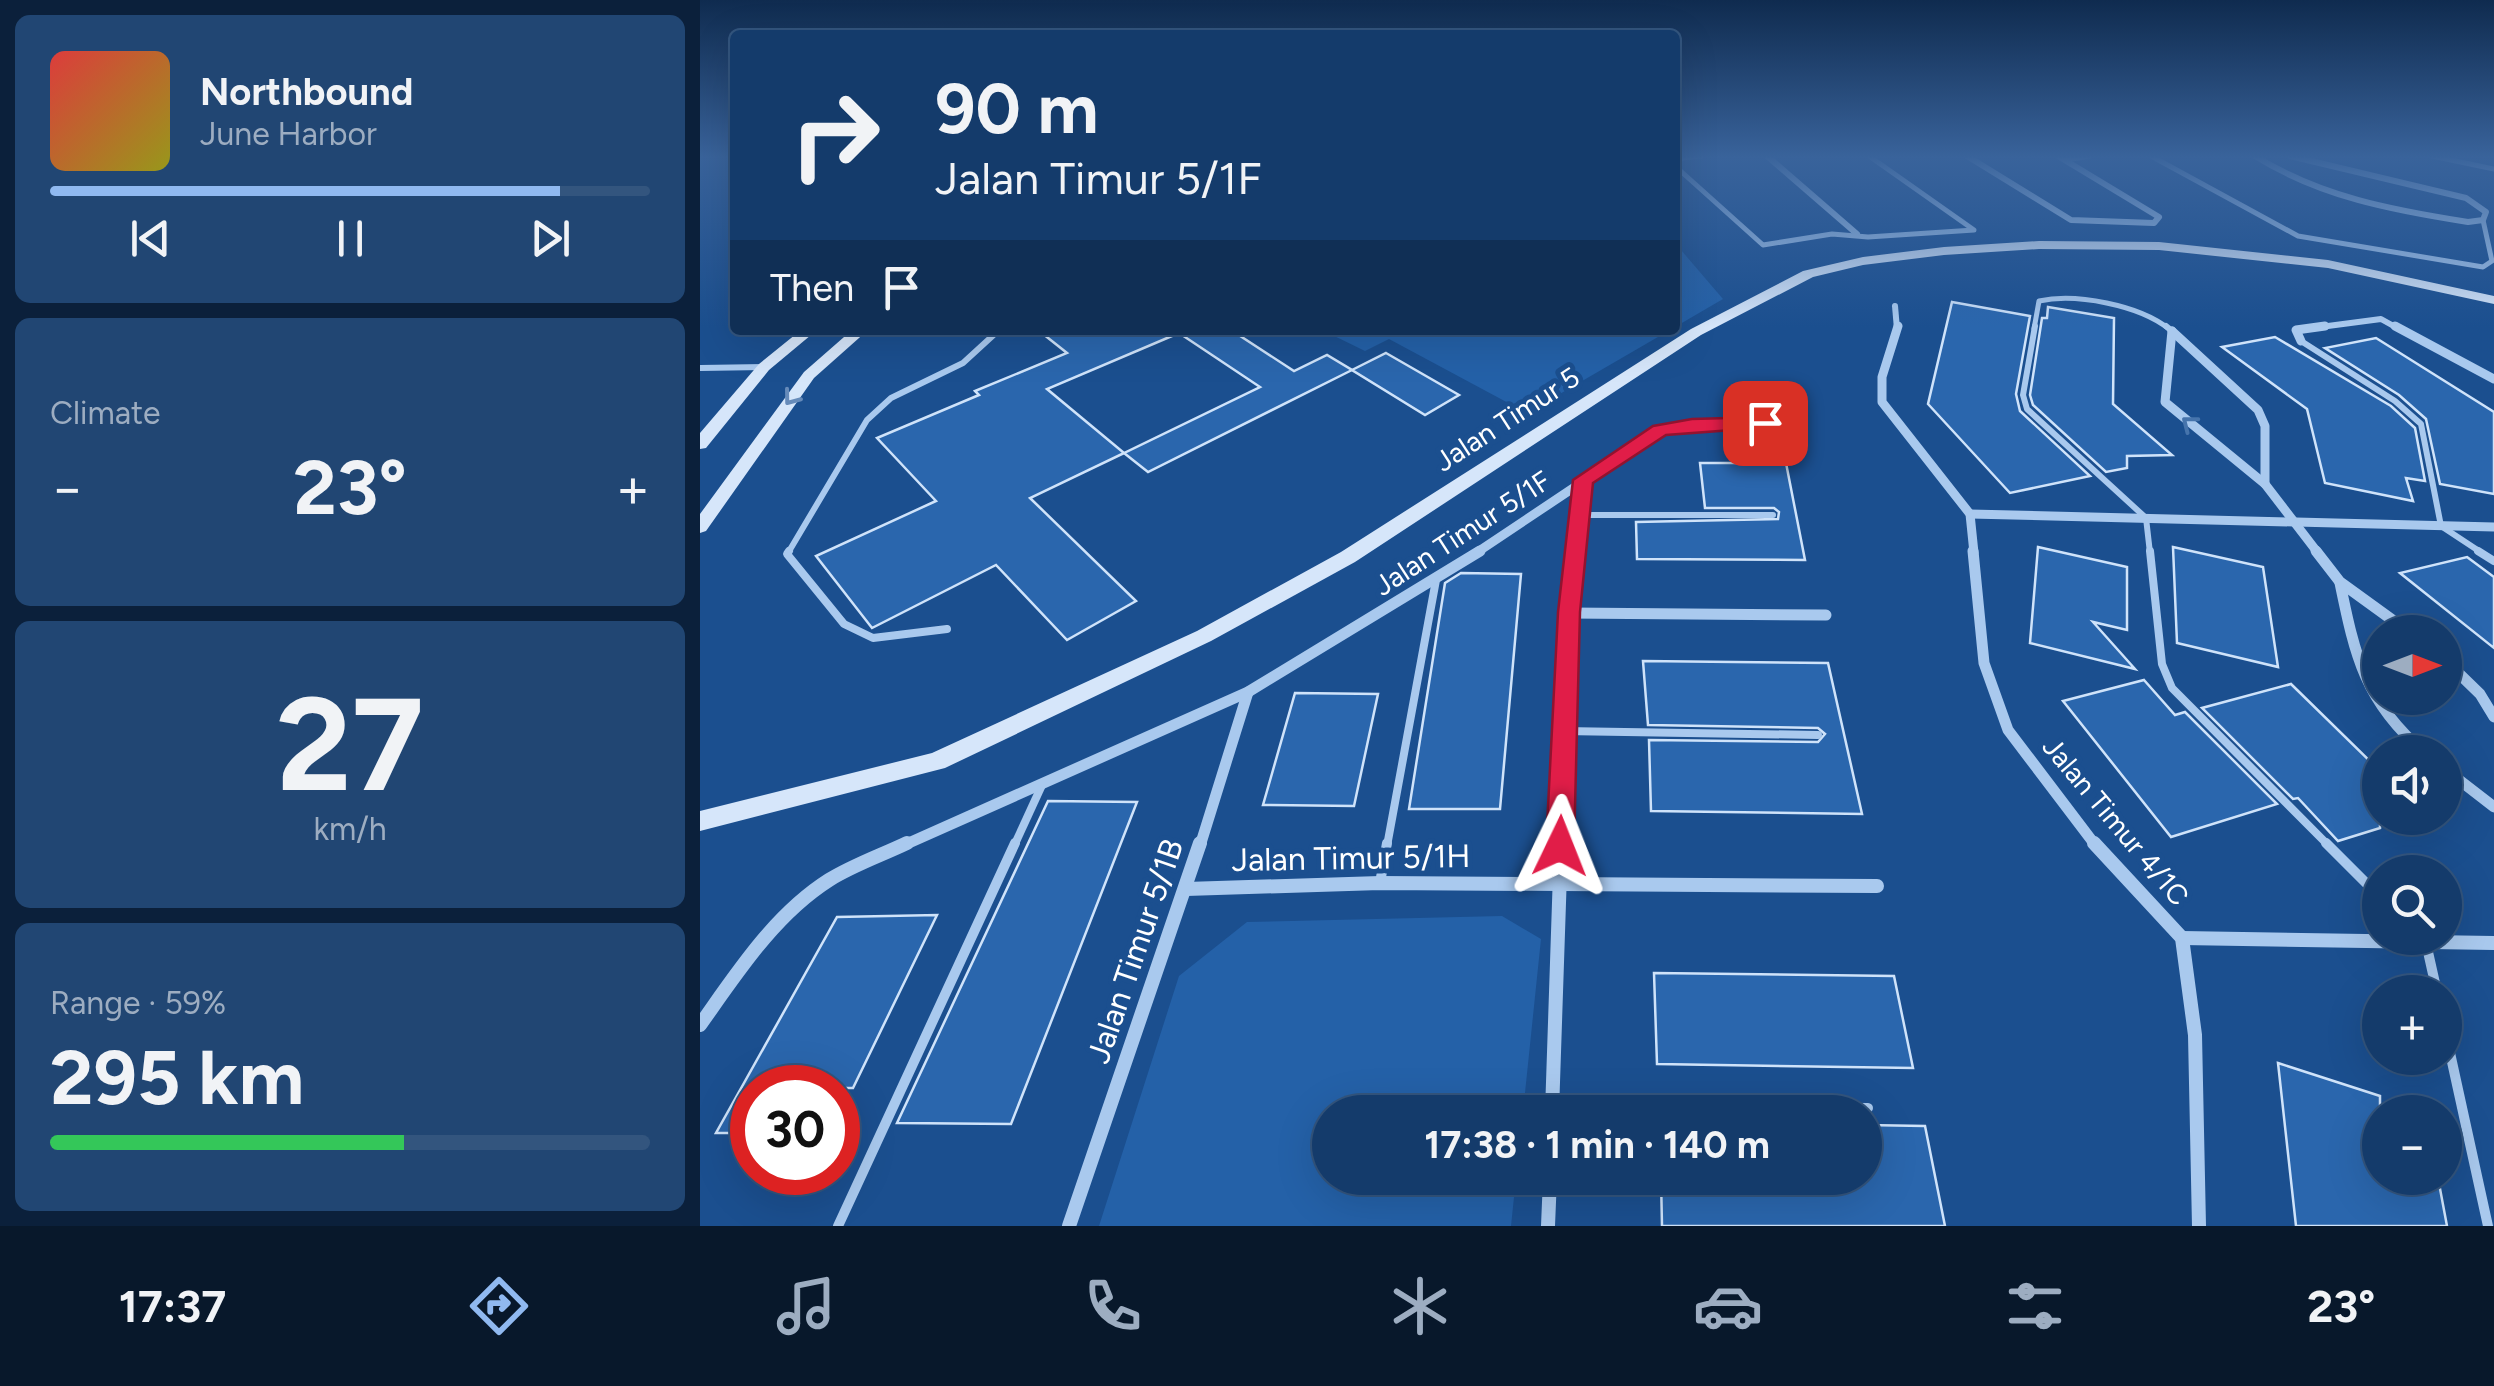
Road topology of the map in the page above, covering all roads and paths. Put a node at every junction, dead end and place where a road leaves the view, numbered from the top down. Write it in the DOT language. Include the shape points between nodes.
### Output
graph roads {
  1 [pos="1725,213"];
  2 [pos="1833,213"];
  3 [pos="1955,213"];
  4 [pos="2060,213"];
  5 [pos="2153,213"];
  6 [pos="2256,213"];
  7 [pos="2414,213"];
  8 [pos="2486,213"];
  9 [pos="2483,220"];
  10 [pos="1857,234"];
  11 [pos="2494,300"];
  12 [pos="1895,306"];
  13 [pos="2172,331"];
  14 [pos="804,335"];
  15 [pos="855,335"];
  16 [pos="994,335"];
  17 [pos="2302,340"];
  18 [pos="764,367"];
  19 [pos="700,368"];
  20 [pos="2494,379"];
  21 [pos="1765,423"];
  22 [pos="700,444"];
  23 [pos="1583,480"];
  24 [pos="2266,484"];
  25 [pos="1970,514"];
  26 [pos="1580,515"];
  27 [pos="1774,516"];
  28 [pos="2146,518"];
  29 [pos="2293,521"];
  30 [pos="700,526"];
  31 [pos="2441,526"];
  32 [pos="2494,527"];
  33 [pos="2494,561"];
  34 [pos="1436,580"];
  35 [pos="2340,582"];
  36 [pos="1569,612"];
  37 [pos="1826,615"];
  38 [pos="2385,615"];
  39 [pos="947,628"];
  40 [pos="2462,677"];
  41 [pos="1248,692"];
  42 [pos="2494,717"];
  43 [pos="1563,731"];
  44 [pos="1818,735"];
  45 [pos="2407,735"];
  46 [pos="1046,778"];
  47 [pos="2462,782"];
  48 [pos="2494,807"];
  49 [pos="702,820"];
  50 [pos="2362,878"];
  51 [pos="1380,883"];
  52 [pos="1559,884"];
  53 [pos="1877,886"];
  54 [pos="1186,890"];
  55 [pos="2182,938"];
  56 [pos="2362,939"];
  57 [pos="2462,942"];
  58 [pos="2494,944"];
  59 [pos="700,1025"];
  60 [pos="2455,1075"];
  61 [pos="1552,1095"];
  62 [pos="1549,1195"];
  63 [pos="838,1226"];
  64 [pos="1068,1226"];
  65 [pos="1548,1226"];
  66 [pos="2199,1226"];
  67 [pos="2488,1226"];
  1 -- 10 [label="lane" via="1756,243"];
  2 -- 10 [label="street"];
  3 -- 10 [label="lane" via="1974,230"];
  4 -- 5 [label="street" via="2071,220 2132,224 2154,223 2159,217"];
  6 -- 9 [label="lane" via="2298,236 2482,267 2492,261"];
  7 -- 9 [label="street"];
  8 -- 9 [label="street"];
  11 -- 49 [label="street, Jalan Timur 5" via="2328,264 2159,246 1944,251 1808,274 1696,332 1348,557 1187,644 937,762"];
  12 -- 25 [label="street" via="1898,326 1882,377 1882,402"];
  13 -- 24 [label="street" via="2258,410 2265,426"];
  24 -- 13 [label="street, one-way" via="2164,402"];
  13 -- 28 [label="lane" via="2158,318 2046,297 2039,301 2024,396 2027,408"];
  14 -- 18 [label="street"];
  15 -- 30 [label="street, one-way" via="808,375"];
  16 -- 39 [label="lane" via="963,363 891,398 867,420 787,554 844,624 874,638"];
  17 -- 20 [label="street" via="2296,330 2381,319"];
  17 -- 31 [label="lane" via="2422,424"];
  18 -- 19 [label="lane"];
  18 -- 22 [label="street"];
  21 -- 23 [label="street, Jalan Timur 5/1F" via="1660,430"];
  23 -- 26 [label="street"];
  23 -- 34 [label="street, Jalan Timur 5/1F"];
  24 -- 29 [label="street"];
  25 -- 28 [label="street"];
  25 -- 55 [label="street, Jalan Timur 4/1C" via="1984,663 2008,730 2096,846"];
  26 -- 27 [label="lane"];
  26 -- 36 [label="street"];
  28 -- 29 [label="street"];
  28 -- 50 [label="lane" via="2162,664 2172,688"];
  29 -- 31 [label="street"];
  29 -- 35 [label="street"];
  31 -- 32 [label="street"];
  31 -- 33 [label="lane"];
  34 -- 41 [label="street, Jalan Timur 5/1F"];
  34 -- 51 [label="lane"];
  35 -- 38 [label="street"];
  35 -- 45 [label="street" via="2360,674 2376,705"];
  36 -- 37 [label="street"];
  36 -- 43 [label="street"];
  40 -- 42 [label="street"];
  41 -- 46 [label="street, Jalan Timur 5/1F"];
  41 -- 54 [label="street, Jalan Timur 5/1B"];
  43 -- 44 [label="lane"];
  43 -- 52 [label="street"];
  46 -- 59 [label="street, Jalan Timur 5/1F" via="800,898"];
  46 -- 63 [label="lane"];
  47 -- 48 [label="street"];
  51 -- 52 [label="street, Jalan Timur 5/1H"];
  51 -- 54 [label="street, Jalan Timur 5/1H"];
  52 -- 53 [label="street, Jalan Timur 5/1H"];
  52 -- 61 [label="street"];
  54 -- 64 [label="street, Jalan Timur 5/1B"];
  55 -- 56 [label="street"];
  55 -- 66 [label="street, Jalan Timur 4/1C" via="2195,1035"];
  57 -- 58 [label="street"];
  60 -- 67 [label="lane"];
  62 -- 65 [label="street"];
}
